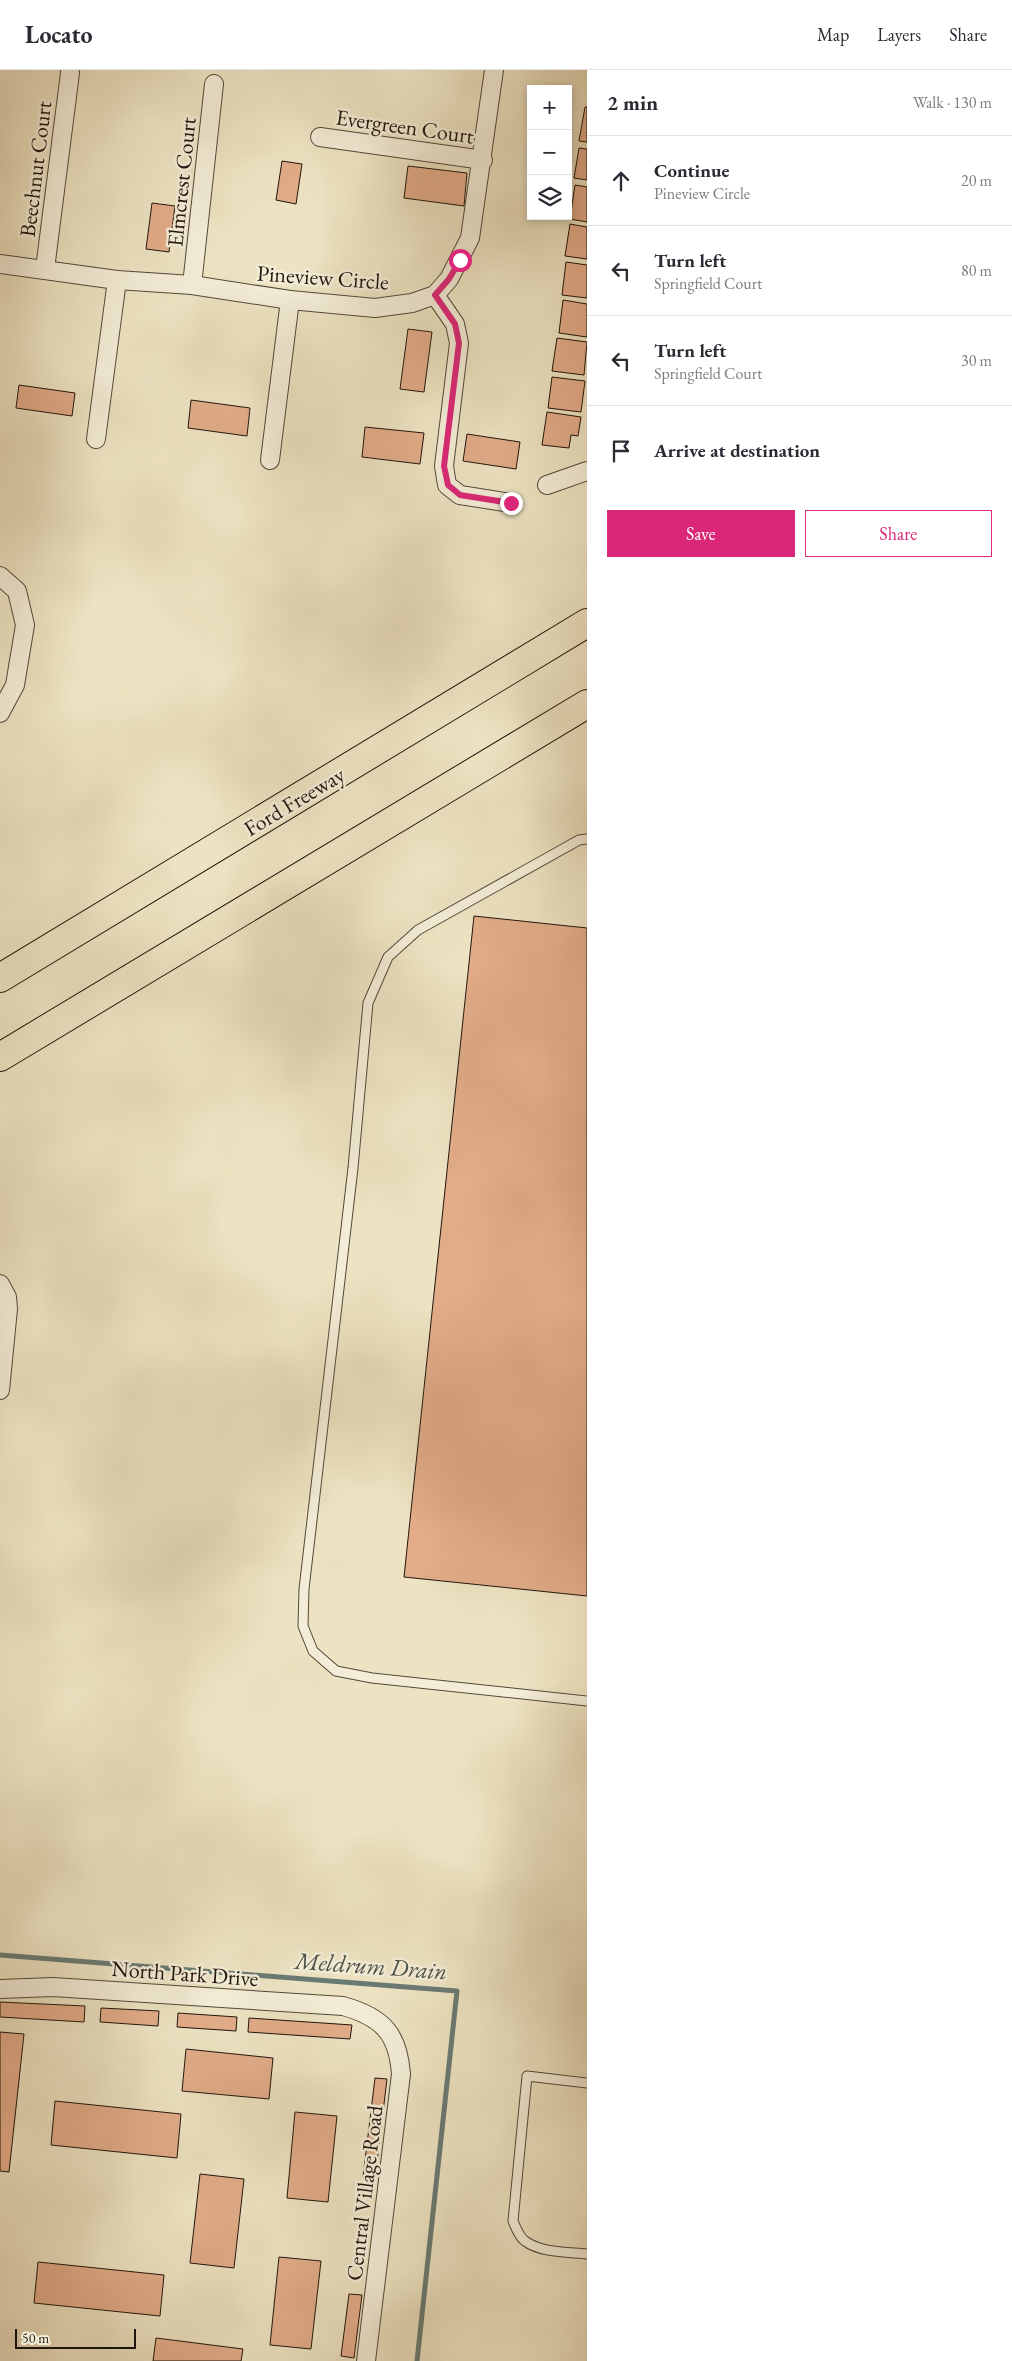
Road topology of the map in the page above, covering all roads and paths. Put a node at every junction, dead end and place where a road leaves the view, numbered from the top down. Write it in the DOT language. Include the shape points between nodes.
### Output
graph roads {
  1 [pos="494,70"];
  2 [pos="70,73"];
  3 [pos="214,84"];
  4 [pos="320,137"];
  5 [pos="483,160"];
  6 [pos="0,264"];
  7 [pos="45,270"];
  8 [pos="117,280"];
  9 [pos="192,285"];
  10 [pos="435,295"];
  11 [pos="290,300"];
  12 [pos="96,439"];
  13 [pos="270,460"];
  14 [pos="587,471"];
  15 [pos="547,485"];
  16 [pos="511,503"];
  17 [pos="0,576"];
  18 [pos="587,623"];
  19 [pos="587,704"];
  20 [pos="0,713"];
  21 [pos="587,839"];
  22 [pos="0,978"];
  23 [pos="0,1057"];
  24 [pos="0,1284"];
  25 [pos="0,1390"];
  26 [pos="587,1701"];
  27 [pos="0,1989"];
  28 [pos="388,2032"];
  29 [pos="587,2083"];
  30 [pos="587,2254"];
  31 [pos="366,2361"];
  1 -- 5 [label="street"];
  2 -- 7 [label="street, Beechnut Court"];
  3 -- 9 [label="street, Elmcrest Court"];
  4 -- 5 [label="street, Evergreen Court"];
  5 -- 10 [label="street" via="470,238 449,279"];
  6 -- 7 [label="street, Pineview Circle"];
  7 -- 8 [label="street, Pineview Circle"];
  8 -- 9 [label="street, Pineview Circle"];
  8 -- 12 [label="street"];
  9 -- 11 [label="street, Pineview Circle"];
  10 -- 11 [label="street, Pineview Circle" via="412,303 375,308"];
  10 -- 16 [label="street" via="455,324 459,343 444,466 448,485 460,495"];
  11 -- 13 [label="street"];
  14 -- 15 [label="street"];
  17 -- 20 [label="street" via="17,591 25,625 15,685"];
  18 -- 22 [label="highway, Ford Freeway"];
  19 -- 23 [label="highway"];
  21 -- 26 [label="lane" via="579,840 418,930 388,957 368,1003 304,1589 303,1626 313,1651 336,1671 372,1678"];
  24 -- 25 [label="street" via="7,1297 8,1309"];
  27 -- 28 [label="street, North Park Drive" via="53,1987 343,2006 380,2021"];
  28 -- 31 [label="street, Central Village Road" via="400,2057 401,2074"];
  29 -- 30 [label="lane" via="526,2076 513,2221 525,2241 546,2249"];
}
